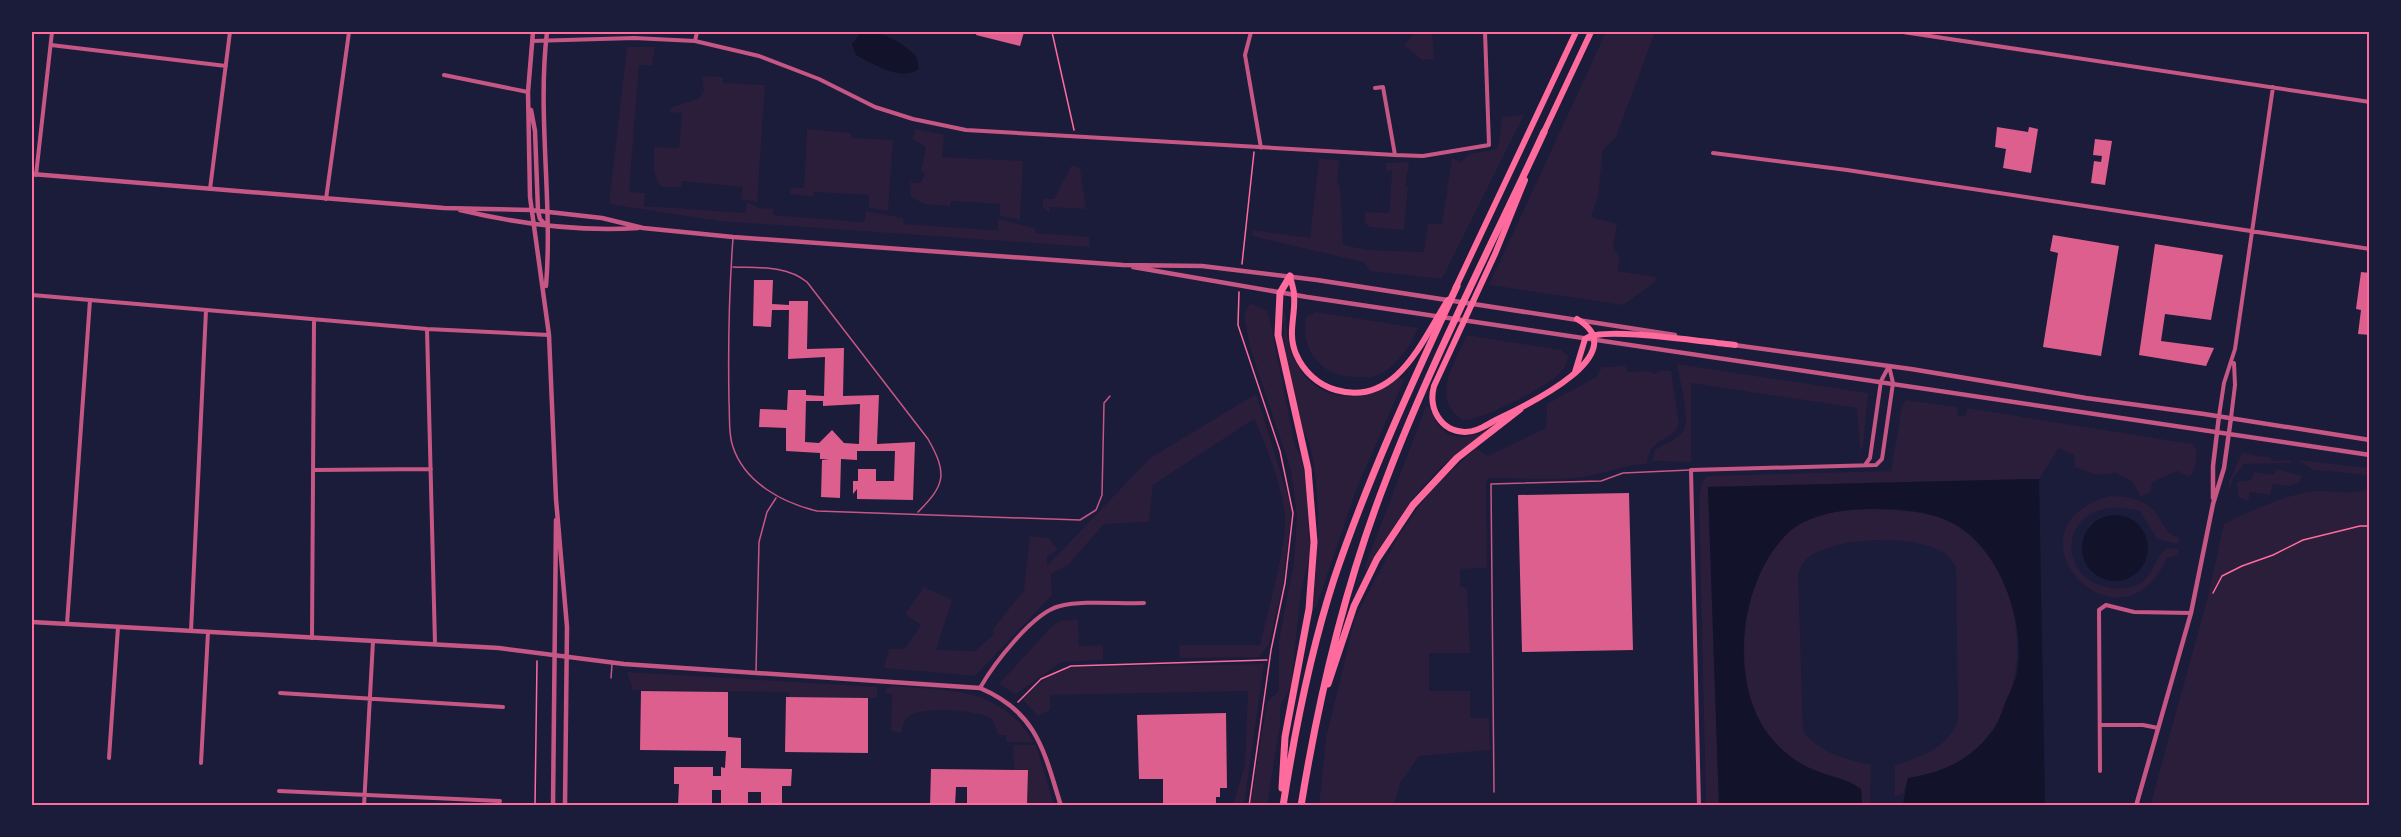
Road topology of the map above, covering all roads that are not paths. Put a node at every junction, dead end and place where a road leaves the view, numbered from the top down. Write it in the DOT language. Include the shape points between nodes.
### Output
graph roads {
  1 [pos="52,32"];
  2 [pos="230,32"];
  3 [pos="349,32"];
  4 [pos="533,32"];
  5 [pos="547,32"];
  6 [pos="697,32"];
  7 [pos="1251,32"];
  8 [pos="1485,32"];
  9 [pos="1576,32"];
  10 [pos="1591,32"];
  11 [pos="1903,32"];
  12 [pos="546,40"];
  13 [pos="532,41"];
  14 [pos="695,41"];
  15 [pos="51,45"];
  16 [pos="226,66"];
  17 [pos="444,75"];
  18 [pos="2273,87"];
  19 [pos="1375,88"];
  20 [pos="528,92"];
  21 [pos="528,98"];
  22 [pos="2370,102"];
  23 [pos="1544,132"];
  24 [pos="1261,149"];
  25 [pos="1713,153"];
  26 [pos="1395,155"];
  27 [pos="34,174"];
  28 [pos="210,189"];
  29 [pos="326,199"];
  30 [pos="454,208"];
  31 [pos="531,210"];
  32 [pos="538,211"];
  33 [pos="547,212"];
  34 [pos="534,224"];
  35 [pos="548,226"];
  36 [pos="643,228"];
  37 [pos="2253,231"];
  38 [pos="734,237"];
  39 [pos="2370,249"];
  40 [pos="1123,265"];
  41 [pos="732,267"];
  42 [pos="1290,276"];
  43 [pos="1459,283"];
  44 [pos="1280,293"];
  45 [pos="32,295"];
  46 [pos="545,296"];
  47 [pos="1294,296"];
  48 [pos="90,300"];
  49 [pos="206,310"];
  50 [pos="314,320"];
  51 [pos="1577,320"];
  52 [pos="427,329"];
  53 [pos="549,335"];
  54 [pos="1430,338"];
  55 [pos="1593,338"];
  56 [pos="1585,339"];
  57 [pos="1451,341"];
  58 [pos="1736,345"];
  59 [pos="2233,360"];
  60 [pos="1889,366"];
  61 [pos="1575,373"];
  62 [pos="1881,381"];
  63 [pos="1893,383"];
  64 [pos="1110,396"];
  65 [pos="1520,409"];
  66 [pos="2219,416"];
  67 [pos="2231,418"];
  68 [pos="2217,434"];
  69 [pos="2229,435"];
  70 [pos="2370,440"];
  71 [pos="2370,455"];
  72 [pos="1865,466"];
  73 [pos="431,469"];
  74 [pos="313,470"];
  75 [pos="1691,470"];
  76 [pos="777,497"];
  77 [pos="556,499"];
  78 [pos="2213,504"];
  79 [pos="917,513"];
  80 [pos="1144,603"];
  81 [pos="2191,613"];
  82 [pos="32,622"];
  83 [pos="67,624"];
  84 [pos="118,627"];
  85 [pos="190,631"];
  86 [pos="208,632"];
  87 [pos="312,638"];
  88 [pos="373,641"];
  89 [pos="435,645"];
  90 [pos="555,655"];
  91 [pos="567,656"];
  92 [pos="613,662"];
  93 [pos="756,673"];
  94 [pos="611,678"];
  95 [pos="980,688"];
  96 [pos="280,693"];
  97 [pos="369,698"];
  98 [pos="504,707"];
  99 [pos="1317,714"];
  100 [pos="2100,725"];
  101 [pos="2158,728"];
  102 [pos="109,758"];
  103 [pos="201,763"];
  104 [pos="2100,771"];
  105 [pos="279,791"];
  106 [pos="1494,792"];
  107 [pos="364,795"];
  108 [pos="500,801"];
  109 [pos="364,806"];
  110 [pos="553,806"];
  111 [pos="565,806"];
  112 [pos="1061,806"];
  113 [pos="1283,806"];
  114 [pos="1301,806"];
  115 [pos="1699,806"];
  116 [pos="2136,806"];
  1 -- 15 [label="street"];
  2 -- 16 [label="street"];
  3 -- 29 [label="street"];
  4 -- 13 [label="street"];
  5 -- 12 [label="street"];
  6 -- 14 [label="street"];
  7 -- 24 [label="street" via="1245,55"];
  8 -- 26 [label="street" via="1489,146 1423,156"];
  9 -- 43 [label="main road"];
  10 -- 23 [label="main road"];
  11 -- 18 [label="street"];
  12 -- 13 [label="street"];
  12 -- 14 [label="street"];
  12 -- 33 [label="street" via="543,83"];
  13 -- 20 [label="street"];
  14 -- 24 [label="street" via="759,56 819,79 875,107 933,125"];
  15 -- 16 [label="street"];
  15 -- 27 [label="street"];
  16 -- 28 [label="street"];
  17 -- 20 [label="street"];
  18 -- 22 [label="street"];
  18 -- 37 [label="street"];
  19 -- 26 [label="street" via="1383,87"];
  20 -- 21 [label="street"];
  21 -- 31 [label="street"];
  21 -- 32 [label="street" via="535,131"];
  23 -- 57 [label="highway"];
  24 -- 26 [label="street"];
  25 -- 37 [label="street"];
  27 -- 28 [label="street"];
  28 -- 29 [label="street"];
  29 -- 30 [label="street"];
  30 -- 31 [label="street"];
  30 -- 34 [label="street"];
  31 -- 32 [label="street"];
  31 -- 34 [label="street"];
  32 -- 33 [label="street"];
  32 -- 35 [label="street"];
  33 -- 35 [label="street"];
  33 -- 36 [label="street" via="602,218"];
  34 -- 35 [label="street"];
  34 -- 46 [label="street"];
  35 -- 36 [label="street" via="595,231"];
  35 -- 46 [label="street"];
  36 -- 38 [label="street"];
  37 -- 39 [label="street"];
  37 -- 59 [label="street"];
  38 -- 40 [label="street"];
  38 -- 41 [label="lane"];
  40 -- 42 [label="street" via="1182,264"];
  40 -- 44 [label="street"];
  41 -- 76 [label="lane" via="732,447 756,481"];
  41 -- 79 [label="lane" via="782,269 807,282 928,439 942,471 940,487"];
  42 -- 44 [label="highway"];
  42 -- 47 [label="main road"];
  42 -- 51 [label="street"];
  43 -- 54 [label="highway"];
  44 -- 47 [label="street"];
  44 -- 113 [label="highway" via="1280,353 1308,469 1314,542 1309,609 1285,737"];
  45 -- 48 [label="street"];
  46 -- 53 [label="street"];
  47 -- 54 [label="main road" via="1291,333 1296,355 1317,382 1338,391 1358,393 1390,381"];
  47 -- 56 [label="street"];
  48 -- 49 [label="street"];
  48 -- 83 [label="street"];
  49 -- 50 [label="street"];
  49 -- 85 [label="street"];
  50 -- 52 [label="street"];
  50 -- 74 [label="street"];
  51 -- 55 [label="main road" via="1588,327"];
  51 -- 58 [label="street"];
  52 -- 53 [label="street"];
  52 -- 73 [label="street"];
  53 -- 77 [label="street"];
  54 -- 113 [label="highway" via="1334,581 1301,706"];
  55 -- 56 [label="main road"];
  55 -- 58 [label="main road" via="1615,332"];
  55 -- 61 [label="main road" via="1586,364"];
  55 -- 62 [label="street"];
  56 -- 61 [label="main road"];
  57 -- 65 [label="main road" via="1432,394 1439,420 1456,431 1466,432"];
  57 -- 99 [label="highway" via="1395,455 1372,517"];
  58 -- 60 [label="street"];
  59 -- 66 [label="street" via="2224,383"];
  59 -- 67 [label="street"];
  60 -- 62 [label="street"];
  60 -- 63 [label="street"];
  60 -- 66 [label="street"];
  61 -- 65 [label="main road"];
  62 -- 63 [label="street"];
  62 -- 72 [label="street" via="1870,458"];
  63 -- 68 [label="street"];
  63 -- 72 [label="street" via="1881,463"];
  64 -- 79 [label="lane" via="1104,403 1102,495 1096,510 1080,520"];
  65 -- 99 [label="highway" via="1457,458 1413,505 1377,559 1354,606"];
  66 -- 67 [label="street"];
  66 -- 68 [label="street"];
  67 -- 69 [label="street"];
  67 -- 70 [label="street"];
  68 -- 69 [label="street"];
  68 -- 78 [label="street"];
  69 -- 71 [label="street"];
  69 -- 78 [label="street"];
  72 -- 75 [label="street"];
  73 -- 74 [label="street"];
  73 -- 89 [label="street"];
  74 -- 87 [label="street"];
  75 -- 106 [label="lane" via="1632,472 1601,481 1491,484"];
  75 -- 115 [label="street"];
  76 -- 79 [label="lane" via="816,511"];
  76 -- 93 [label="lane" via="766,512 759,542"];
  77 -- 90 [label="street"];
  77 -- 91 [label="street"];
  78 -- 81 [label="street"];
  80 -- 95 [label="street" via="1060,606 1045,612 995,662"];
  81 -- 100 [label="street" via="2100,607"];
  81 -- 101 [label="street"];
  82 -- 83 [label="street"];
  83 -- 84 [label="street"];
  84 -- 85 [label="street"];
  84 -- 102 [label="street"];
  85 -- 86 [label="street"];
  86 -- 87 [label="street"];
  86 -- 103 [label="street"];
  87 -- 88 [label="street"];
  88 -- 89 [label="street"];
  88 -- 97 [label="street"];
  89 -- 90 [label="street"];
  90 -- 91 [label="street"];
  90 -- 110 [label="street"];
  91 -- 92 [label="street"];
  91 -- 111 [label="street"];
  92 -- 93 [label="street"];
  92 -- 94 [label="lane"];
  93 -- 95 [label="street"];
  95 -- 112 [label="street" via="999,696 1033,727"];
  96 -- 97 [label="street"];
  97 -- 98 [label="street"];
  97 -- 107 [label="street"];
  99 -- 114 [label="highway"];
  100 -- 101 [label="street"];
  100 -- 104 [label="street"];
  101 -- 116 [label="street"];
  105 -- 107 [label="street"];
  107 -- 108 [label="street"];
  107 -- 109 [label="street"];
}
